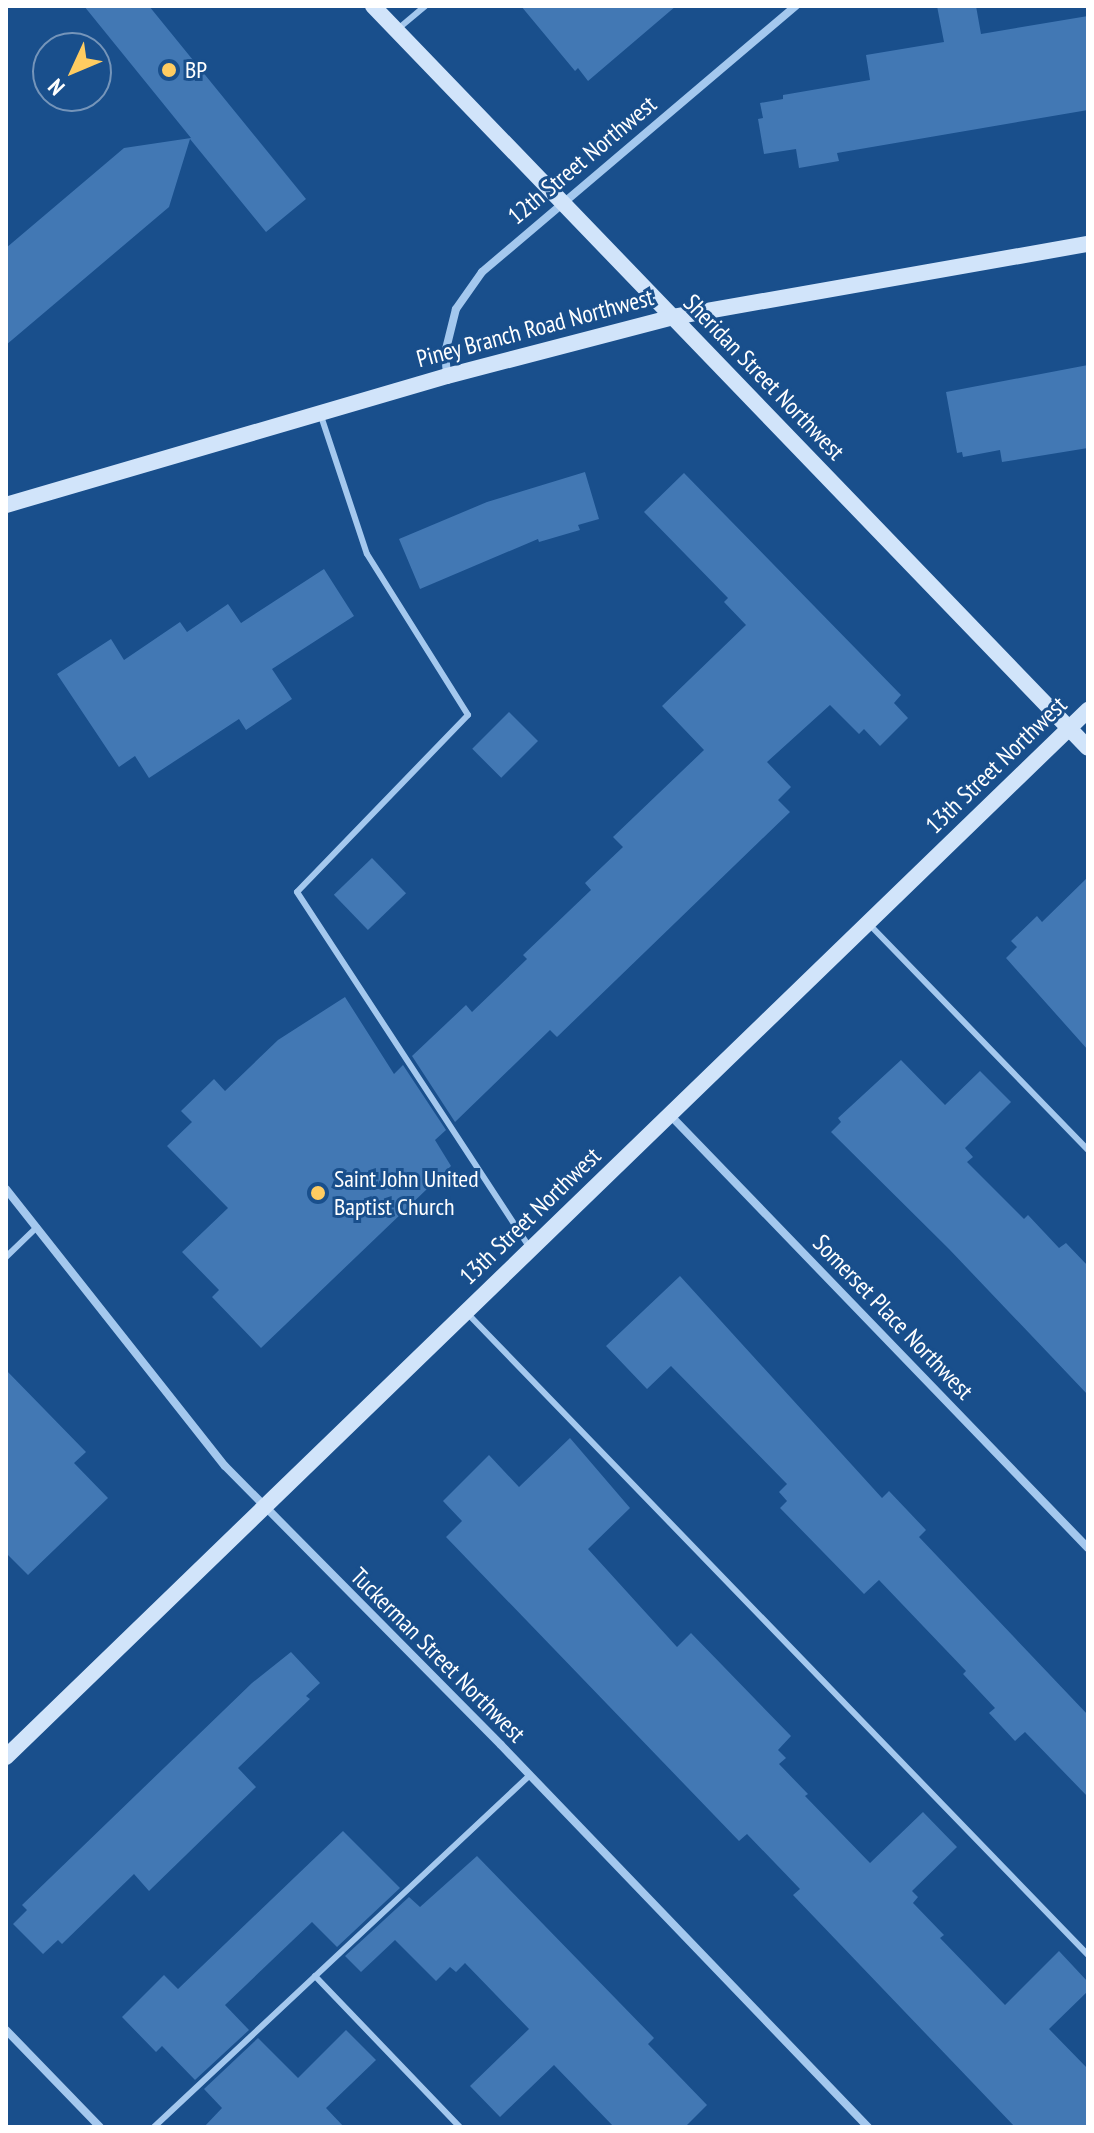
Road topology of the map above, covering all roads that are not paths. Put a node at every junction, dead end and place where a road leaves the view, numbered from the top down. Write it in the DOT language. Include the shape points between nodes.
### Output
graph roads {
  1 [pos="373,6"];
  2 [pos="425,6"];
  3 [pos="796,6"];
  4 [pos="396,30"];
  5 [pos="562,202"];
  6 [pos="1088,244"];
  7 [pos="673,317"];
  8 [pos="447,376"];
  9 [pos="320,413"];
  10 [pos="6,505"];
  11 [pos="1088,710"];
  12 [pos="1069,728"];
  13 [pos="1088,748"];
  14 [pos="868,923"];
  15 [pos="670,1115"];
  16 [pos="1088,1150"];
  17 [pos="6,1189"];
  18 [pos="37,1227"];
  19 [pos="531,1249"];
  20 [pos="6,1257"];
  21 [pos="466,1312"];
  22 [pos="265,1508"];
  23 [pos="1088,1548"];
  24 [pos="6,1757"];
  25 [pos="530,1775"];
  26 [pos="1088,1955"];
  27 [pos="315,1976"];
  28 [pos="6,2030"];
  29 [pos="100,2127"];
  30 [pos="154,2127"];
  31 [pos="460,2127"];
  32 [pos="868,2127"];
  1 -- 4 [label="street, Sheridan Street Northwest"];
  2 -- 4 [label="lane"];
  3 -- 5 [label="street, 12th Street Northwest"];
  4 -- 5 [label="street, Sheridan Street Northwest"];
  5 -- 7 [label="street, Sheridan Street Northwest"];
  5 -- 8 [label="street, 12th Street Northwest" via="468,289 449,331"];
  6 -- 7 [label="street, Piney Branch Road Northwest"];
  7 -- 8 [label="street, Piney Branch Road Northwest"];
  7 -- 12 [label="street, Sheridan Street Northwest"];
  8 -- 9 [label="street, Piney Branch Road Northwest"];
  9 -- 10 [label="street, Piney Branch Road Northwest"];
  9 -- 19 [label="lane" via="367,554 468,715 297,892"];
  11 -- 12 [label="street, 13th Street Northwest"];
  12 -- 13 [label="street, Sheridan Street Northwest"];
  12 -- 14 [label="street, 13th Street Northwest"];
  14 -- 15 [label="street, 13th Street Northwest"];
  14 -- 16 [label="lane"];
  15 -- 19 [label="street, 13th Street Northwest"];
  15 -- 23 [label="street, Somerset Place Northwest"];
  17 -- 18 [label="street, Tuckerman Street Northwest"];
  18 -- 20 [label="lane"];
  18 -- 22 [label="street, Tuckerman Street Northwest" via="225,1466"];
  19 -- 21 [label="street, 13th Street Northwest"];
  21 -- 22 [label="street, 13th Street Northwest"];
  21 -- 26 [label="lane"];
  22 -- 24 [label="street, 13th Street Northwest"];
  22 -- 25 [label="street, Tuckerman Street Northwest"];
  25 -- 27 [label="lane"];
  25 -- 32 [label="street, Tuckerman Street Northwest"];
  27 -- 30 [label="lane"];
  27 -- 31 [label="lane"];
  28 -- 29 [label="street"];
}
